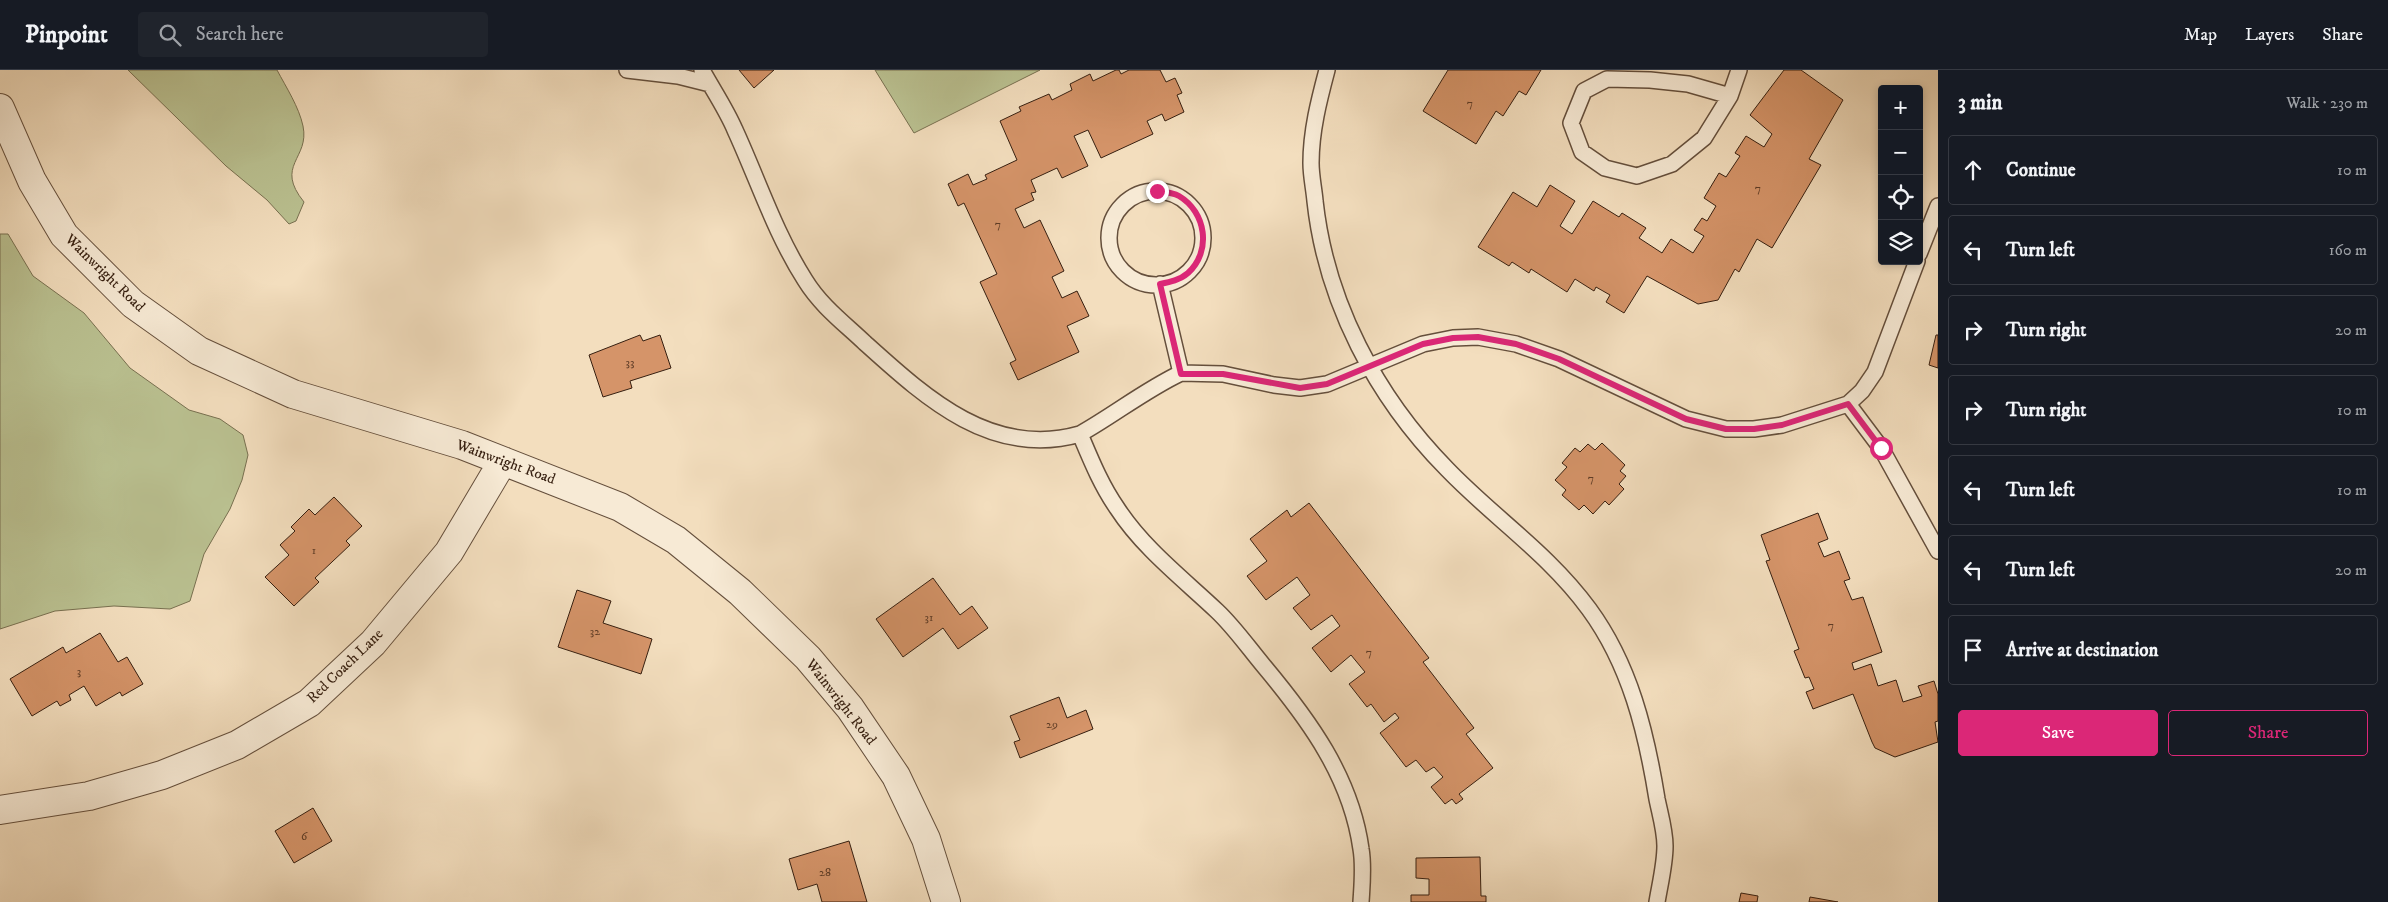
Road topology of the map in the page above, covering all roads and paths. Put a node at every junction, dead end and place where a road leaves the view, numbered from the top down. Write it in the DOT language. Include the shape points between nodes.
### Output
graph roads {
  1 [pos="627,70"];
  2 [pos="702,70"];
  3 [pos="1327,70"];
  4 [pos="1740,70"];
  5 [pos="710,84"];
  6 [pos="1730,96"];
  7 [pos="0,108"];
  8 [pos="1938,206"];
  9 [pos="1923,244"];
  10 [pos="1915,265"];
  11 [pos="1160,284"];
  12 [pos="1369,365"];
  13 [pos="1181,374"];
  14 [pos="1848,404"];
  15 [pos="1080,434"];
  16 [pos="503,461"];
  17 [pos="1938,551"];
  18 [pos="0,810"];
  19 [pos="946,902"];
  20 [pos="1361,902"];
  21 [pos="1657,902"];
  1 -- 5 [label="lane" via="678,76"];
  2 -- 5 [label="lane"];
  3 -- 12 [label="lane" via="1316,109 1311,164 1318,226 1344,315"];
  4 -- 6 [label="lane"];
  5 -- 15 [label="lane" via="734,128 782,239 825,308 910,384 965,421 995,434 1029,440 1060,440"];
  6 -- 6 [label="lane" via="1704,138 1672,164 1637,176 1605,168 1582,152 1571,123 1584,90 1607,79 1688,84"];
  7 -- 16 [label="street, Wainwright Road" via="32,181 64,234 133,304 199,350 293,394"];
  8 -- 9 [label="lane"];
  10 -- 14 [label="lane" via="1875,372"];
  11 -- 11 [label="lane" via="1136,280 1121,269 1112,255 1109,237 1118,211 1128,200 1146,192 1179,196 1199,218 1203,232 1200,254 1188,272 1176,280"];
  11 -- 13 [label="lane"];
  12 -- 13 [label="lane" via="1327,384 1300,388 1223,374"];
  12 -- 14 [label="lane" via="1423,344 1478,337 1516,344 1559,359 1686,419 1726,429 1782,425"];
  12 -- 21 [label="lane" via="1414,432 1447,469 1559,572 1589,609 1610,643 1628,678 1651,760 1665,845"];
  13 -- 15 [label="lane"];
  14 -- 17 [label="lane" via="1881,448"];
  15 -- 20 [label="lane" via="1100,482 1117,510 1140,538 1219,613 1316,732 1335,766 1356,824 1362,850"];
  16 -- 18 [label="street, Red Coach Lane" via="449,552 373,642 309,703 237,745 162,775 89,796"];
  16 -- 19 [label="street, Wainwright Road" via="620,507 676,540 740,592 808,658 850,708 896,776 926,839"];
}
